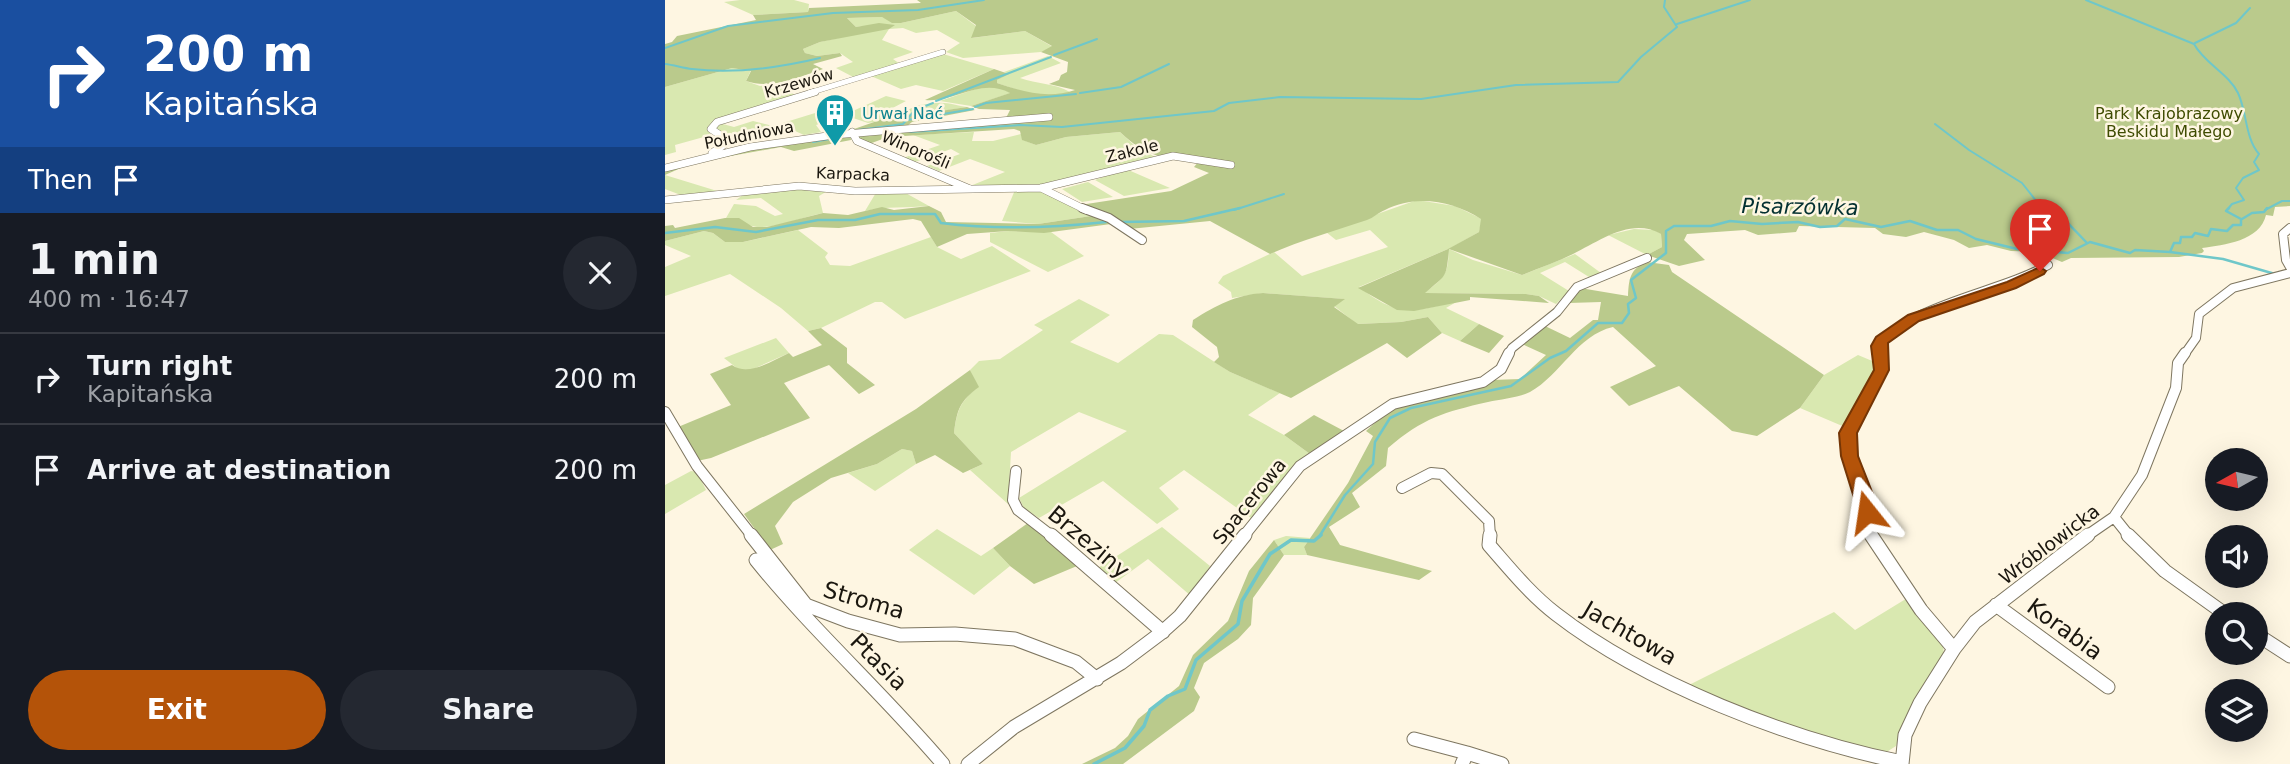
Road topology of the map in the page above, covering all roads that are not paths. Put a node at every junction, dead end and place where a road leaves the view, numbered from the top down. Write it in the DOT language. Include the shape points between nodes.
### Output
graph roads {
  1 [pos="943,52"];
  2 [pos="1049,117"];
  3 [pos="852,132"];
  4 [pos="706,157"];
  5 [pos="1231,165"];
  6 [pos="665,168"];
  7 [pos="1041,188"];
  8 [pos="973,191"];
  9 [pos="665,200"];
  10 [pos="2290,228"];
  11 [pos="1142,240"];
  12 [pos="1647,258"];
  13 [pos="2047,265"];
  14 [pos="2290,267"];
  15 [pos="2290,273"];
  16 [pos="665,412"];
  17 [pos="1016,471"];
  18 [pos="1402,488"];
  19 [pos="2115,517"];
  20 [pos="757,560"];
  21 [pos="2208,602"];
  22 [pos="1996,606"];
  23 [pos="1163,632"];
  24 [pos="2268,642"];
  25 [pos="1954,649"];
  26 [pos="2290,656"];
  27 [pos="1097,679"];
  28 [pos="2108,687"];
  29 [pos="1414,739"];
  30 [pos="1464,758"];
  31 [pos="1902,763"];
  32 [pos="943,764"];
  33 [pos="968,764"];
  34 [pos="1502,764"];
  1 -- 4 [label="street, Krzewów" via="717,122 711,130 726,139 725,144"];
  2 -- 3 [label="street, Południowa"];
  3 -- 4 [label="street, Południowa"];
  3 -- 8 [label="street, Winorośli" via="857,141"];
  4 -- 6 [label="street, Południowa"];
  5 -- 7 [label="street, Zakole" via="1173,156"];
  7 -- 8 [label="street, Karpacka"];
  7 -- 11 [label="street" via="1109,218"];
  8 -- 9 [label="street, Karpacka" via="799,186"];
  10 -- 14 [label="street" via="2283,234"];
  12 -- 23 [label="street, Spacerowa" via="1577,286 1557,312 1512,348 1501,369 1483,382 1393,404 1300,466"];
  13 -- 25 [label="street" via="2028,278 1913,318 1890,332 1879,346 1882,370 1848,433 1875,544"];
  15 -- 19 [label="street, Wróblowicka" via="2233,288 2200,314 2196,338 2178,363 2176,388 2142,475"];
  16 -- 27 [label="street, Stroma" via="697,466 806,604 900,635 1015,639 1076,662"];
  17 -- 23 [label="street, Brzeziny" via="1013,500 1018,510"];
  18 -- 31 [label="street, Jachtowa" via="1431,473 1446,475 1489,521 1489,545 1525,586 1580,631 1648,670 1744,715 1848,751"];
  19 -- 21 [label="street" via="2151,561"];
  19 -- 22 [label="street, Wróblowicka"];
  20 -- 32 [label="street, Ptasia" via="792,605 900,713"];
  22 -- 25 [label="street, Wróblowicka" via="1975,622"];
  22 -- 28 [label="street, Korabia"];
  23 -- 27 [label="street, Spacerowa"];
  24 -- 26 [label="street"];
  25 -- 31 [label="street, Wróblowicka" via="1920,702 1905,735"];
  27 -- 33 [label="street, Spacerowa" via="1015,727"];
  29 -- 30 [label="street"];
  30 -- 34 [label="street"];
}
